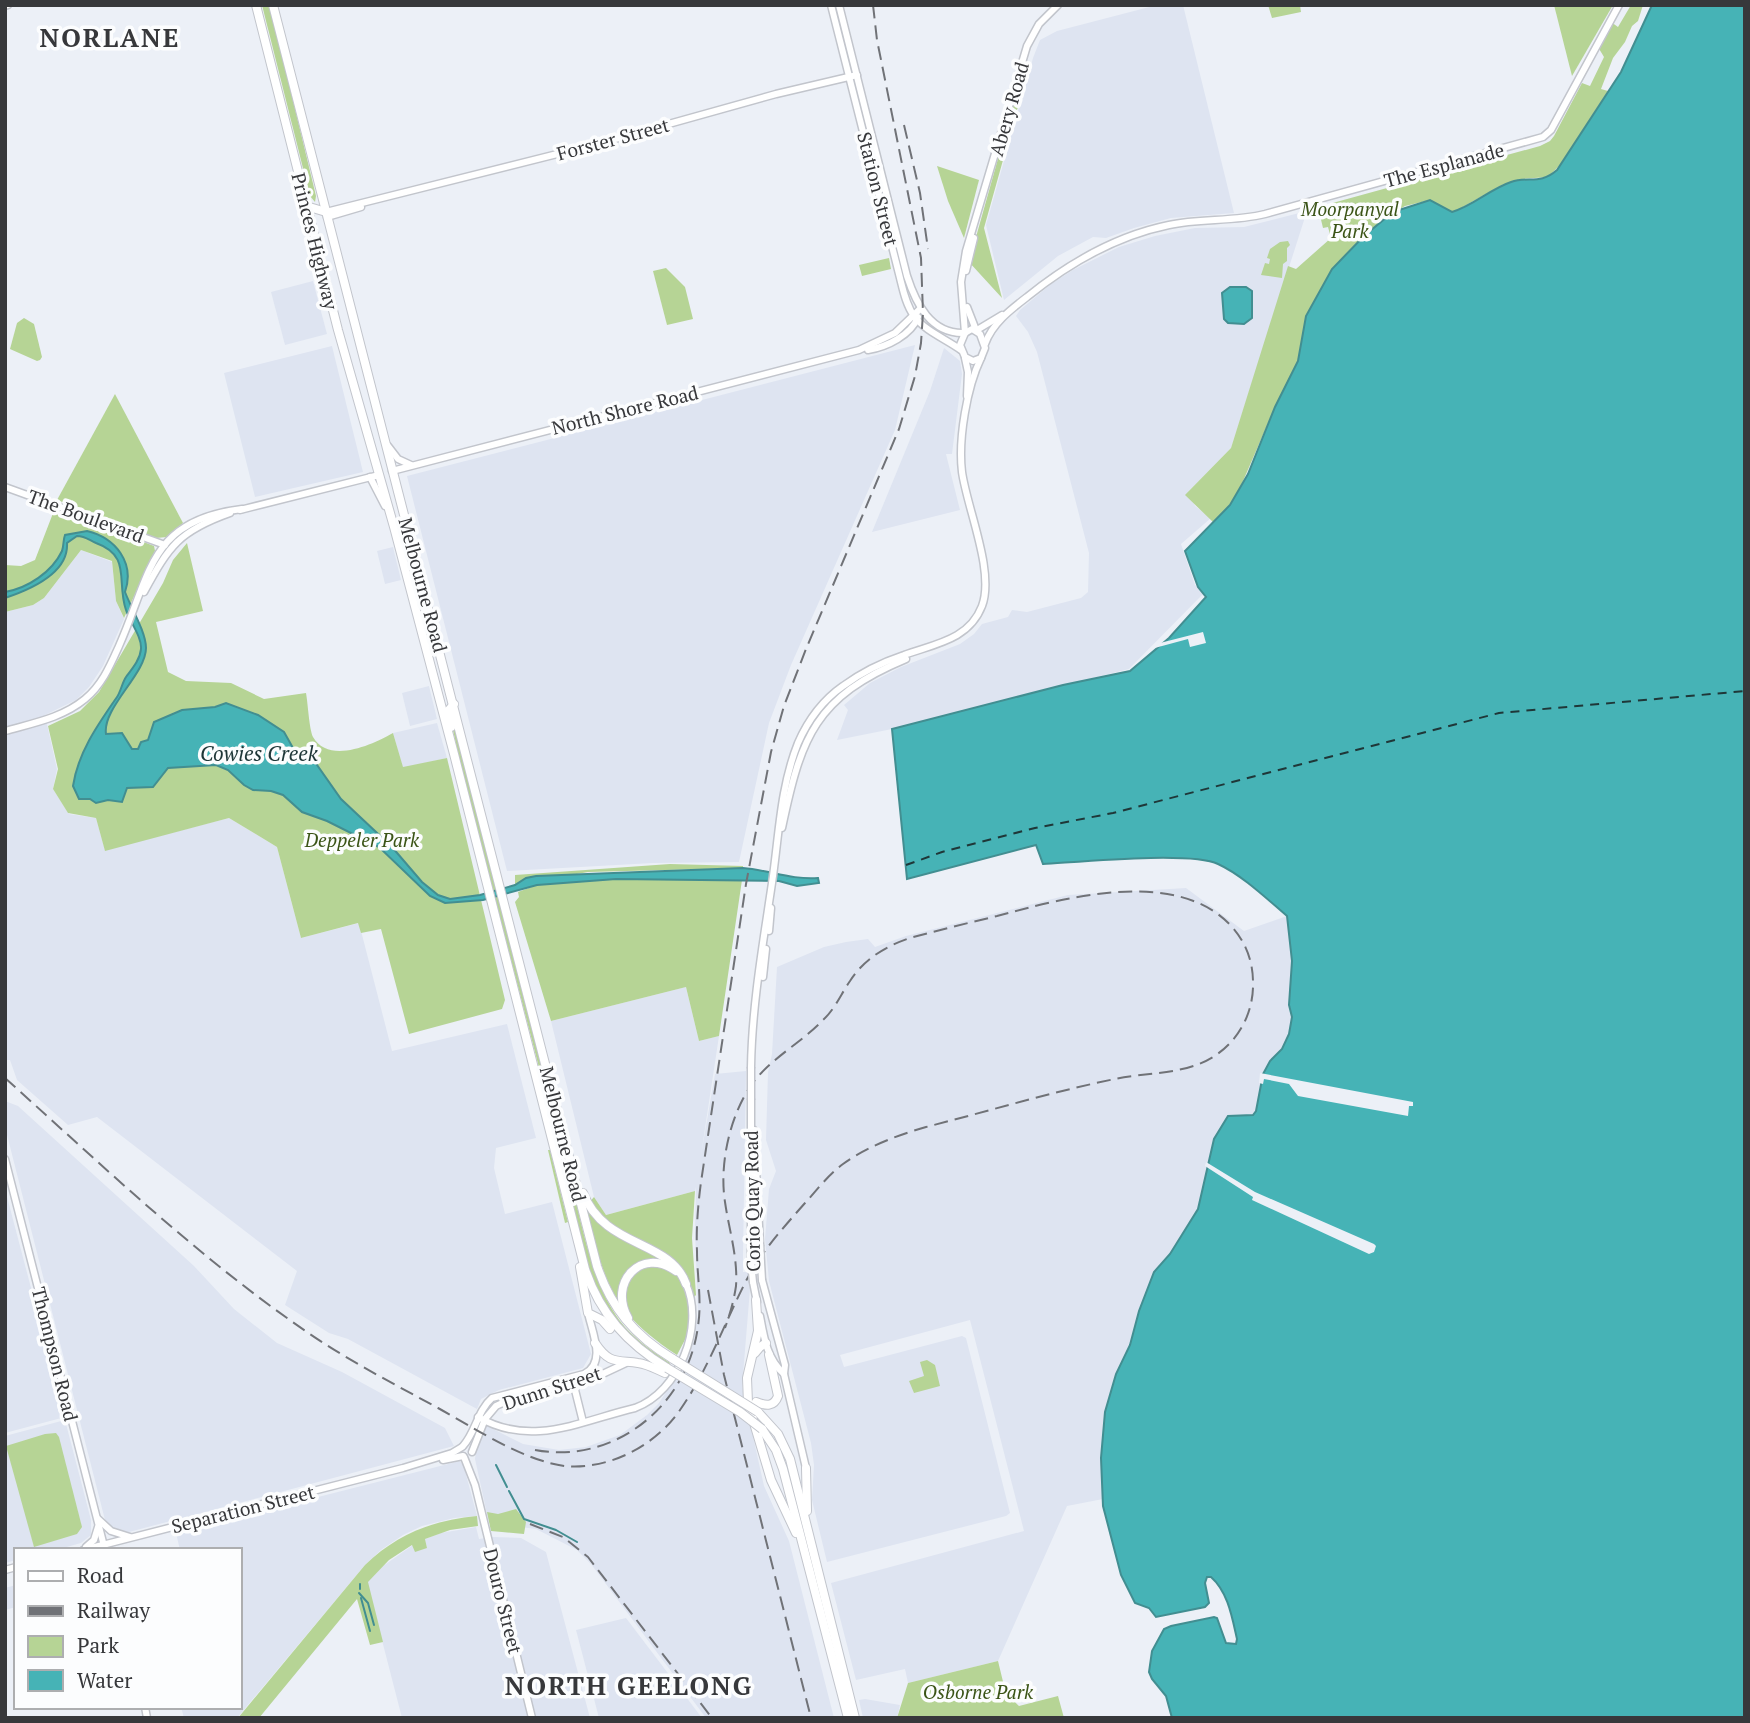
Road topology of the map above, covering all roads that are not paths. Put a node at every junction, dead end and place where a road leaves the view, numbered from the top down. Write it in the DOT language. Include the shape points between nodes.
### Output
graph roads {
  1 [pos="256,5"];
  2 [pos="274,5"];
  3 [pos="831,5"];
  4 [pos="839,5"];
  5 [pos="1058,5"];
  6 [pos="1619,5"];
  7 [pos="853,76"];
  8 [pos="317,212"];
  9 [pos="977,222"];
  10 [pos="920,309"];
  11 [pos="1010,311"];
  12 [pos="916,317"];
  13 [pos="977,330"];
  14 [pos="964,333"];
  15 [pos="985,344"];
  16 [pos="962,353"];
  17 [pos="981,358"];
  18 [pos="967,408"];
  19 [pos="383,440"];
  20 [pos="413,466"];
  21 [pos="392,471"];
  22 [pos="375,476"];
  23 [pos="5,487"];
  24 [pos="242,509"];
  25 [pos="163,544"];
  26 [pos="170,548"];
  27 [pos="135,610"];
  28 [pos="454,704"];
  29 [pos="5,731"];
  30 [pos="454,754"];
  31 [pos="751,1100"];
  32 [pos="564,1137"];
  33 [pos="552,1140"];
  34 [pos="5,1159"];
  35 [pos="570,1161"];
  36 [pos="577,1240"];
  37 [pos="686,1284"];
  38 [pos="756,1300"];
  39 [pos="588,1313"];
  40 [pos="641,1337"];
  41 [pos="778,1340"];
  42 [pos="595,1343"];
  43 [pos="766,1343"];
  44 [pos="769,1355"];
  45 [pos="754,1356"];
  46 [pos="658,1362"];
  47 [pos="626,1363"];
  48 [pos="666,1370"];
  49 [pos="784,1374"];
  50 [pos="572,1380"];
  51 [pos="491,1399"];
  52 [pos="496,1406"];
  53 [pos="757,1407"];
  54 [pos="481,1419"];
  55 [pos="583,1422"];
  56 [pos="462,1447"];
  57 [pos="472,1452"];
  58 [pos="463,1456"];
  59 [pos="403,1468"];
  60 [pos="806,1468"];
  61 [pos="475,1485"];
  62 [pos="98,1520"];
  63 [pos="808,1527"];
  64 [pos="131,1538"];
  65 [pos="104,1547"];
  66 [pos="85,1548"];
  67 [pos="806,1559"];
  68 [pos="815,1574"];
  69 [pos="532,1718"];
  70 [pos="848,1718"];
  71 [pos="855,1718"];
  1 -- 8 [label="highway, Princes Highway"];
  2 -- 8 [label="highway, Princes Highway" via="322,195"];
  3 -- 7 [label="main road, Station Street"];
  4 -- 7 [label="main road, Station Street"];
  5 -- 9 [label="main road, Abery Road" via="1039,24 1027,46"];
  6 -- 11 [label="main road, The Esplanade" via="1543,137 1265,214 1185,222 1136,234 1064,269"];
  7 -- 8 [label="main road, Forster Street" via="369,203"];
  7 -- 10 [label="main road, Station Street"];
  7 -- 12 [label="main road, Station Street" via="900,278"];
  8 -- 19 [label="highway, Princes Highway"];
  8 -- 22 [label="highway, Princes Highway" via="313,230"];
  9 -- 13 [label="main road, Abery Road" via="964,289"];
  9 -- 14 [label="main road, Abery Road" via="961,276"];
  10 -- 12 [label="main road"];
  10 -- 14 [label="main road" via="946,330"];
  11 -- 13 [label="main road, The Esplanade"];
  11 -- 15 [label="main road, The Esplanade" via="991,330"];
  12 -- 16 [label="main road"];
  12 -- 20 [label="main road, North Shore Road" via="913,327 880,348"];
  13 -- 14 [label="main road"];
  13 -- 15 [label="main road"];
  14 -- 16 [label="main road"];
  15 -- 17 [label="main road"];
  16 -- 17 [label="main road" via="972,361"];
  16 -- 18 [label="main road, Corio Quay Road" via="968,372"];
  17 -- 18 [label="main road, Corio Quay Road"];
  18 -- 31 [label="main road, Corio Quay Road, bridge" via="962,470 987,569 985,608 973,627 952,642 906,658 849,689 824,707 800,739 782,800 752,1024"];
  19 -- 20 [label="main road" via="397,458"];
  19 -- 21 [label="highway, Princes Highway"];
  20 -- 21 [label="main road, North Shore Road"];
  21 -- 22 [label="highway, The Boulevard"];
  21 -- 28 [label="highway, Melbourne Road"];
  22 -- 24 [label="main road, The Boulevard"];
  22 -- 30 [label="highway, Melbourne Road" via="392,520"];
  23 -- 25 [label="main road, The Boulevard"];
  24 -- 25 [label="main road, The Boulevard" via="194,520"];
  24 -- 26 [label="main road, The Boulevard" via="197,527"];
  25 -- 26 [label="main road"];
  25 -- 27 [label="main road" via="149,568"];
  26 -- 27 [label="main road"];
  27 -- 29 [label="main road" via="108,672 85,699 54,717"];
  28 -- 30 [label="highway" via="448,713"];
  28 -- 32 [label="highway, Melbourne Road"];
  30 -- 33 [label="highway, Melbourne Road"];
  31 -- 38 [label="main road, Corio Quay Road, bridge" via="751,1262"];
  31 -- 41 [label="main road, Corio Quay Road, bridge" via="762,1280"];
  32 -- 33 [label="highway"];
  32 -- 35 [label="highway, Melbourne Road"];
  33 -- 36 [label="highway, Melbourne Road"];
  34 -- 62 [label="main road, Thompson Road"];
  35 -- 37 [label="highway" via="599,1219 670,1260"];
  35 -- 40 [label="highway, Melbourne Road" via="605,1288"];
  36 -- 39 [label="highway"];
  36 -- 46 [label="highway, Melbourne Road" via="606,1315 625,1337"];
  37 -- 40 [label="highway" via="675,1270 660,1263 640,1266 628,1276 621,1303"];
  37 -- 55 [label="main road" via="692,1308 690,1341 664,1387 640,1407"];
  38 -- 43 [label="main road, Corio Quay Road"];
  38 -- 45 [label="highway"];
  39 -- 42 [label="main road"];
  39 -- 46 [label="highway" via="602,1320 632,1350"];
  40 -- 53 [label="highway, Melbourne Road, bridge"];
  41 -- 43 [label="main road"];
  41 -- 49 [label="main road, Corio Quay Road"];
  42 -- 47 [label="highway" via="610,1359"];
  42 -- 50 [label="main road, Dunn Street" via="592,1369"];
  43 -- 44 [label="main road, Corio Quay Road"];
  43 -- 45 [label="highway"];
  44 -- 49 [label="main road, Corio Quay Road"];
  44 -- 53 [label="highway" via="778,1396 770,1405"];
  45 -- 67 [label="highway" via="747,1384 751,1414 775,1490"];
  46 -- 48 [label="highway, Melbourne Road"];
  47 -- 48 [label="highway"];
  47 -- 50 [label="main road, Dunn Street" via="596,1377"];
  48 -- 67 [label="highway, bridge" via="762,1429 779,1458"];
  49 -- 60 [label="main road, Corio Quay Road"];
  50 -- 51 [label="main road, Dunn Street"];
  50 -- 52 [label="main road, Dunn Street"];
  50 -- 55 [label="main road"];
  51 -- 52 [label="main road"];
  51 -- 54 [label="main road, Dunn Street"];
  52 -- 54 [label="main road, Dunn Street"];
  53 -- 63 [label="highway" via="787,1450"];
  54 -- 55 [label="main road" via="510,1430 540,1433"];
  54 -- 56 [label="main road"];
  54 -- 57 [label="main road"];
  56 -- 57 [label="main road" via="468,1446"];
  56 -- 58 [label="main road, Douro Street"];
  56 -- 59 [label="main road, Separation Street"];
  57 -- 58 [label="main road, Separation Street"];
  57 -- 61 [label="main road, Douro Street"];
  58 -- 59 [label="main road, Separation Street"];
  58 -- 61 [label="main road, Douro Street"];
  59 -- 64 [label="main road, Separation Street"];
  60 -- 63 [label="highway"];
  61 -- 69 [label="main road, Douro Street"];
  62 -- 64 [label="main road" via="112,1532"];
  62 -- 65 [label="main road, Thompson Road"];
  62 -- 66 [label="main road" via="94,1540"];
  63 -- 68 [label="highway"];
  64 -- 65 [label="main road, Separation Street"];
  67 -- 68 [label="highway"];
  68 -- 70 [label="highway"];
  68 -- 71 [label="highway"];
}
